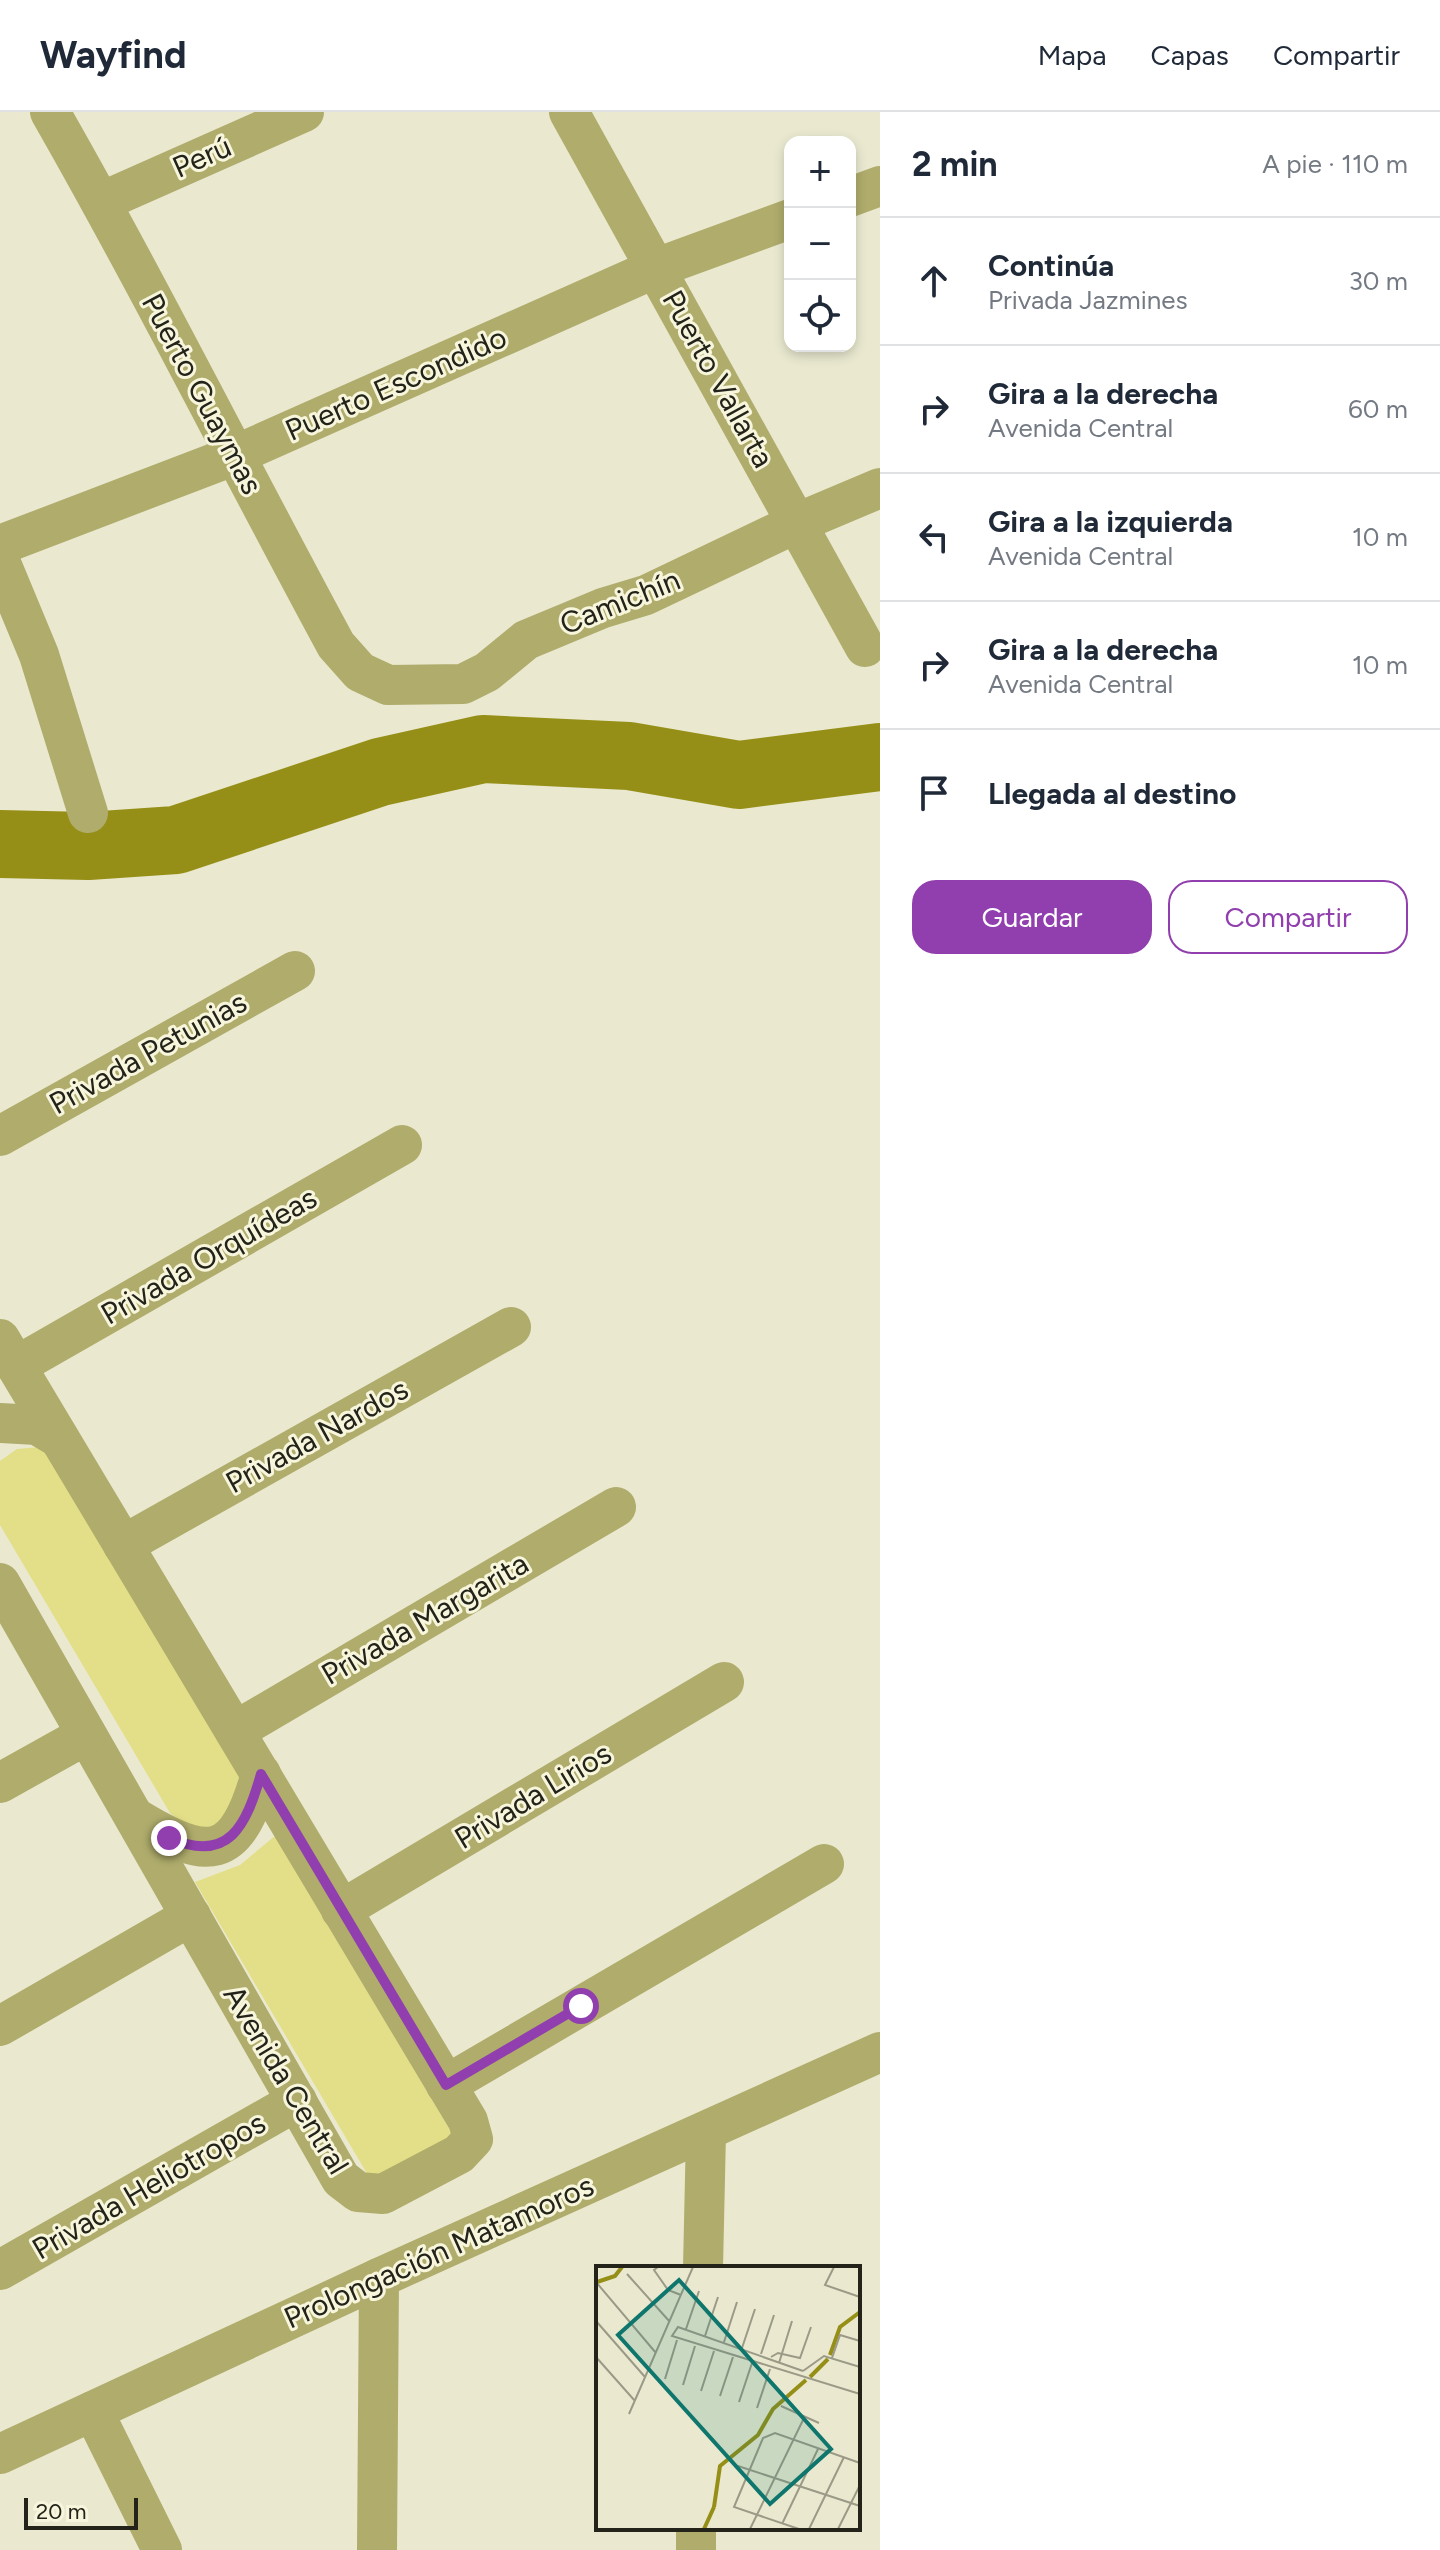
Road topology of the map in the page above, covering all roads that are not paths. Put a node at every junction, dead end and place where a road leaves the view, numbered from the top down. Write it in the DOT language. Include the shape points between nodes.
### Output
graph roads {
  1 [pos="50,112"];
  2 [pos="304,112"];
  3 [pos="569,112"];
  4 [pos="880,186"];
  5 [pos="856,195"];
  6 [pos="101,202"];
  7 [pos="784,221"];
  8 [pos="656,268"];
  9 [pos="233,456"];
  10 [pos="880,488"];
  11 [pos="797,523"];
  12 [pos="0,545"];
  13 [pos="0,561"];
  14 [pos="865,647"];
  15 [pos="360,672"];
  16 [pos="88,813"];
  17 [pos="295,971"];
  18 [pos="0,1136"];
  19 [pos="402,1145"];
  20 [pos="511,1327"];
  21 [pos="8,1352"];
  22 [pos="0,1423"];
  23 [pos="59,1438"];
  24 [pos="616,1507"];
  25 [pos="123,1545"];
  26 [pos="0,1583"];
  27 [pos="724,1682"];
  28 [pos="235,1731"];
  29 [pos="86,1735"];
  30 [pos="261,1774"];
  31 [pos="0,1783"];
  32 [pos="134,1817"];
  33 [pos="824,1864"];
  34 [pos="341,1910"];
  35 [pos="191,1916"];
  36 [pos="0,2026"];
  37 [pos="880,2052"];
  38 [pos="446,2085"];
  39 [pos="297,2101"];
  40 [pos="706,2132"];
  41 [pos="703,2266"];
  42 [pos="0,2270"];
  43 [pos="379,2278"];
  44 [pos="93,2411"];
  45 [pos="0,2454"];
  46 [pos="162,2550"];
  47 [pos="377,2550"];
  1 -- 6 [label="street, Puerto Guaymas"];
  2 -- 6 [label="street, Perú"];
  3 -- 8 [label="street, Puerto Vallarta"];
  4 -- 5 [label="street"];
  6 -- 9 [label="street, Puerto Guaymas"];
  7 -- 8 [label="street, Puerto Escondido"];
  8 -- 9 [label="street, Puerto Escondido"];
  8 -- 11 [label="street, Puerto Vallarta"];
  9 -- 12 [label="street, Puerto Escondido"];
  9 -- 15 [label="street, Puerto Guaymas" via="336,645"];
  10 -- 11 [label="street, Camichín"];
  11 -- 14 [label="street, Puerto Vallarta"];
  11 -- 15 [label="street, Camichín" via="646,595 526,640 463,684 388,685"];
  13 -- 16 [label="street" via="39,655"];
  17 -- 18 [label="street, Privada Petunias"];
  19 -- 21 [label="street, Privada Orquídeas"];
  20 -- 25 [label="street, Privada Nardos"];
  21 -- 23 [label="street, Avenida Central"];
  22 -- 23 [label="street" via="37,1425"];
  23 -- 25 [label="street, Avenida Central"];
  24 -- 28 [label="street, Privada Margarita"];
  25 -- 28 [label="street, Avenida Central"];
  26 -- 29 [label="street, Avenida Central"];
  27 -- 34 [label="street, Privada Lirios"];
  28 -- 30 [label="street, Avenida Central"];
  29 -- 31 [label="street"];
  29 -- 32 [label="street, Avenida Central"];
  30 -- 32 [label="street, Avenida Central" via="244,1822 222,1844 188,1846"];
  30 -- 34 [label="street, Avenida Central"];
  32 -- 35 [label="street, Avenida Central"];
  33 -- 38 [label="street"];
  34 -- 38 [label="street, Avenida Central"];
  35 -- 36 [label="street"];
  35 -- 39 [label="street, Avenida Central"];
  37 -- 40 [label="street, Prolongación Matamoros"];
  38 -- 39 [label="street, Avenida Central" via="473,2139 459,2154 383,2194 358,2192 341,2179"];
  39 -- 42 [label="street, Privada Heliotropos"];
  40 -- 41 [label="street"];
  40 -- 43 [label="street, Prolongación Matamoros"];
  43 -- 44 [label="street, Prolongación Matamoros"];
  43 -- 47 [label="street"];
  44 -- 45 [label="street, Prolongación Matamoros"];
  44 -- 46 [label="street"];
}
